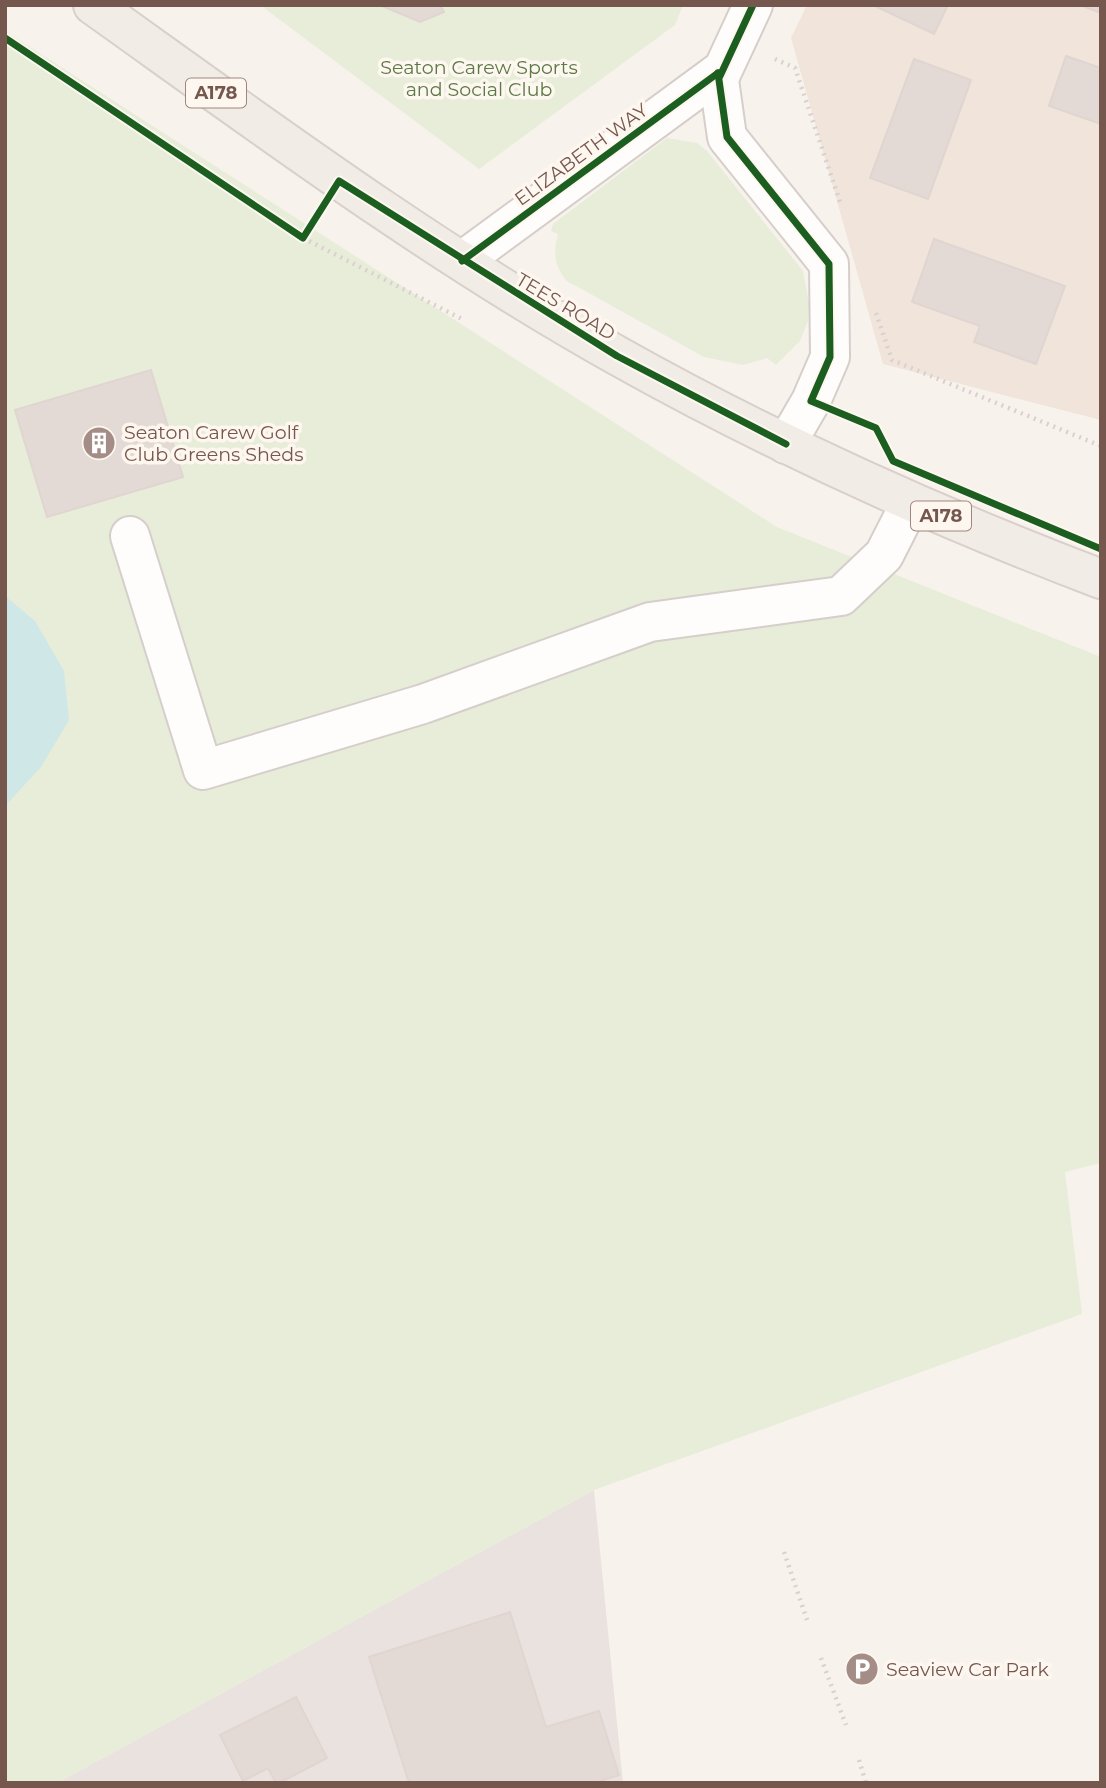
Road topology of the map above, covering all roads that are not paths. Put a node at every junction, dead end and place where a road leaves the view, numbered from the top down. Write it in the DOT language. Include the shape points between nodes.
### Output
graph roads {
  1 [pos="93,5"];
  2 [pos="753,5"];
  3 [pos="727,57"];
  4 [pos="462,261"];
  5 [pos="786,443"];
  6 [pos="911,502"];
  7 [pos="130,536"];
  8 [pos="1101,579"];
  1 -- 4 [label="main road, TEES ROAD / A178" via="339,181"];
  2 -- 3 [label="street, ELIZABETH WAY"];
  3 -- 4 [label="street, ELIZABETH WAY"];
  3 -- 5 [label="street" via="727,137 829,264 830,357"];
  4 -- 5 [label="main road, TEES ROAD / A178" via="617,356"];
  5 -- 6 [label="main road, TEES ROAD / A178"];
  6 -- 7 [label="street" via="884,555 841,596 650,622 423,704 203,770"];
  6 -- 8 [label="main road, TEES ROAD / A178"];
}
